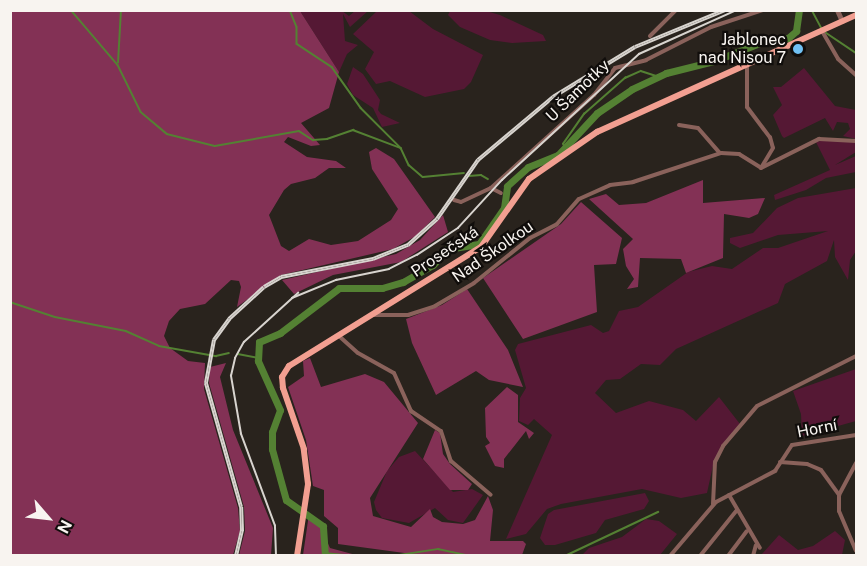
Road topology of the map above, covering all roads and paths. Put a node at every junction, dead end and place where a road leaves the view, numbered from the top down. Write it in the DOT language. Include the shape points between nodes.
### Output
graph roads {
  1 [pos="676,10"];
  2 [pos="763,10"];
  3 [pos="837,10"];
  4 [pos="856,15"];
  5 [pos="842,21"];
  6 [pos="822,31"];
  7 [pos="650,36"];
  8 [pos="747,64"];
  9 [pos="856,75"];
  10 [pos="679,125"];
  11 [pos="856,141"];
  12 [pos="721,153"];
  13 [pos="761,168"];
  14 [pos="492,188"];
  15 [pos="501,193"];
  16 [pos="454,200"];
  17 [pos="370,315"];
  18 [pos="339,335"];
  19 [pos="856,356"];
  20 [pos="856,435"];
  21 [pos="780,462"];
  22 [pos="856,463"];
  23 [pos="490,495"];
  24 [pos="729,495"];
  25 [pos="839,495"];
  26 [pos="713,505"];
  27 [pos="737,510"];
  28 [pos="748,530"];
  29 [pos="755,542"];
  30 [pos="760,548"];
  31 [pos="856,551"];
  32 [pos="297,555"];
  33 [pos="670,555"];
  34 [pos="700,555"];
  35 [pos="728,555"];
  36 [pos="753,555"];
  1 -- 7 [label="street"];
  2 -- 14 [label="street, U Šamotky" via="711,27 646,60 615,68 594,95"];
  3 -- 5 [label="street"];
  4 -- 5 [label="main road, Prosečská"];
  5 -- 6 [label="main road, Prosečská"];
  6 -- 8 [label="main road, Prosečská"];
  6 -- 9 [label="street" via="838,59"];
  8 -- 13 [label="street" via="747,107 770,137 773,148"];
  8 -- 17 [label="main road, Prosečská" via="603,129 559,162 535,173 487,243"];
  10 -- 12 [label="street" via="698,128"];
  11 -- 13 [label="street" via="819,139"];
  12 -- 13 [label="street" via="739,154"];
  12 -- 17 [label="street, Nad Školkou" via="587,194 557,224 530,238 474,283 435,306 408,315"];
  14 -- 15 [label="street"];
  14 -- 16 [label="street, U Šamotky" via="461,202"];
  17 -- 18 [label="main road, Prosečská"];
  18 -- 23 [label="street" via="358,353 394,372 411,411 441,431 451,460"];
  18 -- 32 [label="main road, Prosečská" via="289,366 282,377 304,449 306,507"];
  19 -- 26 [label="street" via="757,406 723,446 715,462 711,478"];
  20 -- 21 [label="street, Horní" via="802,442 792,446"];
  21 -- 24 [label="street, Horní" via="775,471"];
  21 -- 25 [label="street" via="814,465"];
  22 -- 25 [label="street"];
  24 -- 26 [label="street, Horní"];
  24 -- 27 [label="street"];
  25 -- 31 [label="street" via="839,511"];
  26 -- 33 [label="street, Horní"];
  27 -- 28 [label="street"];
  27 -- 34 [label="street"];
  28 -- 29 [label="street"];
  28 -- 35 [label="street"];
  29 -- 30 [label="street"];
  29 -- 36 [label="street"];
}
